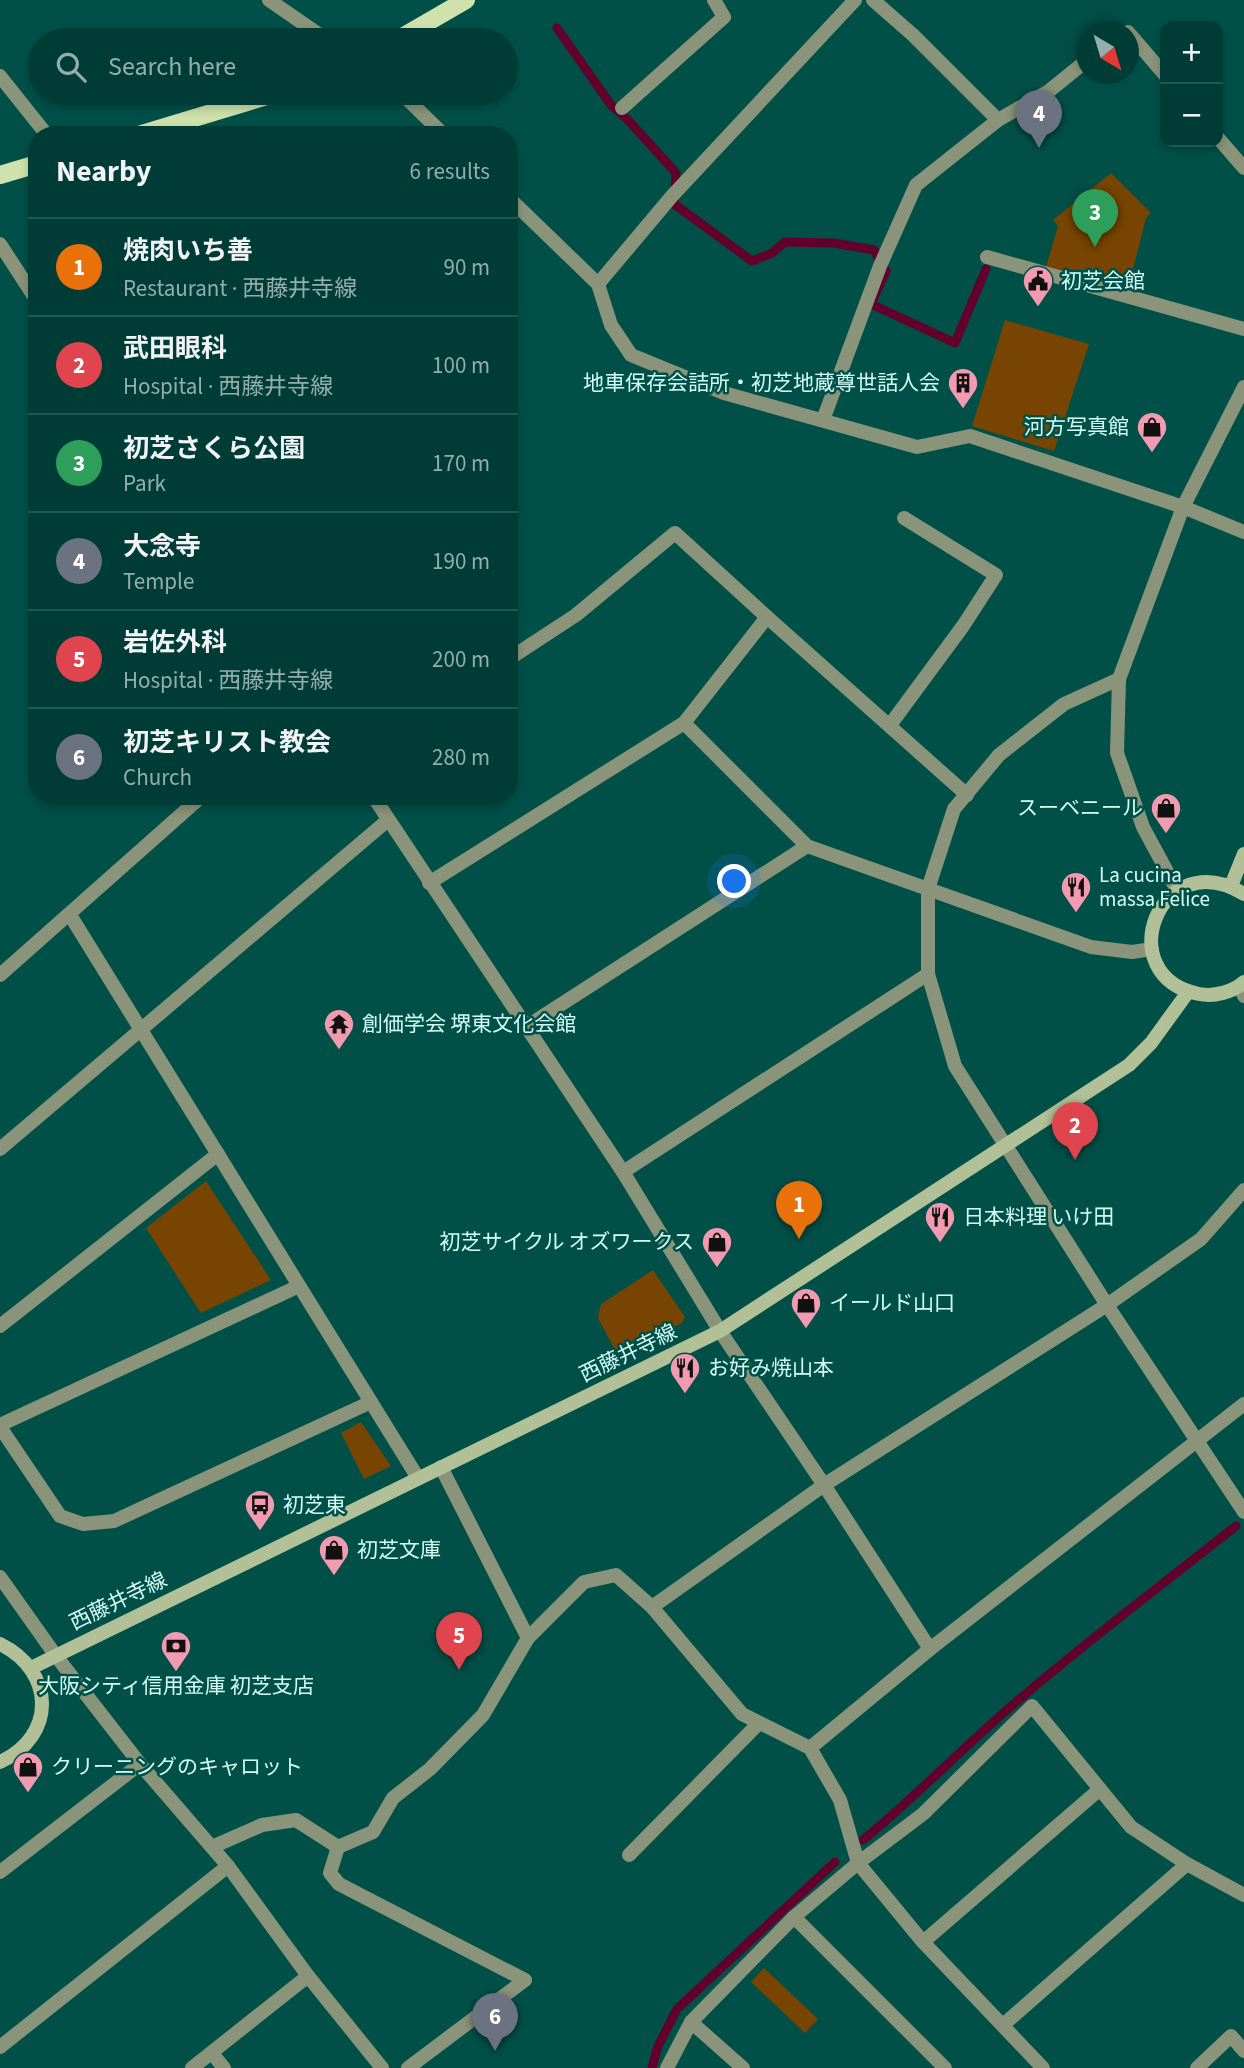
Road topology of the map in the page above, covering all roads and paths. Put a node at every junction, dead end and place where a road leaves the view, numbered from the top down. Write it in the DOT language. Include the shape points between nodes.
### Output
graph roads {
  1 [pos="269,0"];
  2 [pos="466,0"];
  3 [pos="714,0"];
  4 [pos="855,0"];
  5 [pos="873,0"];
  6 [pos="310,28"];
  7 [pos="418,28"];
  8 [pos="1139,45"];
  9 [pos="1160,69"];
  10 [pos="1076,70"];
  11 [pos="0,76"];
  12 [pos="237,105"];
  13 [pos="413,105"];
  14 [pos="622,108"];
  15 [pos="998,120"];
  16 [pos="40,126"];
  17 [pos="168,126"];
  18 [pos="435,126"];
  19 [pos="1223,144"];
  20 [pos="28,167"];
  21 [pos="1244,167"];
  22 [pos="0,175"];
  23 [pos="518,207"];
  24 [pos="0,244"];
  25 [pos="987,257"];
  26 [pos="598,284"];
  27 [pos="28,288"];
  28 [pos="1244,329"];
  29 [pos="1244,387"];
  30 [pos="823,420"];
  31 [pos="1183,507"];
  32 [pos="904,518"];
  33 [pos="1244,532"];
  34 [pos="767,617"];
  35 [pos="518,653"];
  36 [pos="1119,679"];
  37 [pos="684,723"];
  38 [pos="890,725"];
  39 [pos="967,794"];
  40 [pos="192,805"];
  41 [pos="379,805"];
  42 [pos="388,820"];
  43 [pos="807,846"];
  44 [pos="1244,853"];
  45 [pos="429,883"];
  46 [pos="1231,886"];
  47 [pos="928,889"];
  48 [pos="1177,890"];
  49 [pos="1244,894"];
  50 [pos="70,915"];
  51 [pos="1152,949"];
  52 [pos="928,974"];
  53 [pos="0,975"];
  54 [pos="1243,988"];
  55 [pos="1188,992"];
  56 [pos="526,1027"];
  57 [pos="141,1031"];
  58 [pos="1005,1144"];
  59 [pos="0,1149"];
  60 [pos="218,1154"];
  61 [pos="623,1172"];
  62 [pos="1244,1190"];
  63 [pos="299,1286"];
  64 [pos="1107,1305"];
  65 [pos="0,1326"];
  66 [pos="720,1331"];
  67 [pos="371,1402"];
  68 [pos="1244,1404"];
  69 [pos="0,1426"];
  70 [pos="1197,1442"];
  71 [pos="441,1467"];
  72 [pos="418,1478"];
  73 [pos="824,1485"];
  74 [pos="1244,1513"];
  75 [pos="0,1577"];
  76 [pos="652,1607"];
  77 [pos="528,1638"];
  78 [pos="0,1644"];
  79 [pos="930,1649"];
  80 [pos="56,1656"];
  81 [pos="31,1668"];
  82 [pos="759,1723"];
  83 [pos="810,1748"];
  84 [pos="0,1762"];
  85 [pos="140,1764"];
  86 [pos="1100,1789"];
  87 [pos="212,1847"];
  88 [pos="338,1847"];
  89 [pos="629,1855"];
  90 [pos="858,1863"];
  91 [pos="1187,1864"];
  92 [pos="228,1866"];
  93 [pos="0,1872"];
  94 [pos="1244,1895"];
  95 [pos="794,1917"];
  96 [pos="923,1942"];
  97 [pos="308,1976"];
  98 [pos="691,2022"];
  99 [pos="1003,2025"];
  100 [pos="0,2047"];
  101 [pos="1244,2051"];
  102 [pos="212,2053"];
  103 [pos="192,2068"];
  104 [pos="224,2068"];
  105 [pos="382,2068"];
  106 [pos="408,2068"];
  107 [pos="667,2068"];
  108 [pos="743,2068"];
  109 [pos="945,2068"];
  110 [pos="1043,2068"];
  111 [pos="1197,2068"];
  1 -- 6 [label="street"];
  2 -- 7 [label="main road"];
  3 -- 14 [label="street" via="724,17"];
  4 -- 26 [label="street" via="675,192"];
  5 -- 15 [label="street"];
  8 -- 9 [label="street"];
  10 -- 15 [label="street"];
  11 -- 16 [label="street"];
  12 -- 17 [label="main road"];
  13 -- 18 [label="street"];
  15 -- 30 [label="street" via="916,185"];
  19 -- 21 [label="street"];
  20 -- 22 [label="main road"];
  23 -- 26 [label="street"];
  24 -- 27 [label="street"];
  25 -- 28 [label="street"];
  26 -- 30 [label="street" via="611,325 631,355 724,393"];
  29 -- 31 [label="street"];
  30 -- 31 [label="street" via="917,447 970,436"];
  31 -- 33 [label="street"];
  31 -- 36 [label="street"];
  32 -- 38 [label="street" via="996,575"];
  34 -- 35 [label="street" via="675,533 576,615"];
  34 -- 37 [label="street"];
  34 -- 38 [label="street"];
  36 -- 39 [label="street" via="1064,704 999,755"];
  36 -- 48 [label="street" via="1117,753 1143,827"];
  37 -- 43 [label="street"];
  37 -- 45 [label="street"];
  38 -- 39 [label="street"];
  39 -- 47 [label="street" via="954,809"];
  40 -- 50 [label="street"];
  41 -- 42 [label="street"];
  42 -- 45 [label="street"];
  42 -- 57 [label="street"];
  43 -- 47 [label="street"];
  43 -- 56 [label="street"];
  44 -- 46 [label="main road"];
  45 -- 56 [label="street"];
  46 -- 48 [label="main road" via="1213,881"];
  46 -- 49 [label="main road"];
  47 -- 51 [label="street" via="1091,947 1132,952"];
  47 -- 52 [label="street"];
  48 -- 51 [label="main road" via="1153,921"];
  50 -- 53 [label="street"];
  50 -- 57 [label="street"];
  51 -- 55 [label="main road" via="1161,972"];
  52 -- 58 [label="street" via="955,1066"];
  52 -- 61 [label="street"];
  54 -- 55 [label="main road" via="1205,996"];
  55 -- 58 [label="main road, 西藤井寺線" via="1129,1065"];
  56 -- 61 [label="street"];
  57 -- 59 [label="street"];
  57 -- 60 [label="street"];
  58 -- 64 [label="street"];
  58 -- 66 [label="main road, 西藤井寺線"];
  60 -- 63 [label="street"];
  60 -- 65 [label="street"];
  61 -- 66 [label="street"];
  62 -- 64 [label="street" via="1201,1239"];
  63 -- 67 [label="street"];
  63 -- 69 [label="street"];
  64 -- 70 [label="street"];
  64 -- 73 [label="street"];
  66 -- 71 [label="main road, 西藤井寺線"];
  66 -- 73 [label="street"];
  67 -- 69 [label="street" via="114,1521 83,1524 60,1516"];
  67 -- 72 [label="street"];
  68 -- 70 [label="street"];
  70 -- 74 [label="street"];
  70 -- 79 [label="street"];
  71 -- 72 [label="main road, 西藤井寺線"];
  71 -- 77 [label="street"];
  72 -- 80 [label="main road, 西藤井寺線"];
  73 -- 76 [label="street"];
  73 -- 79 [label="street"];
  75 -- 80 [label="street"];
  76 -- 77 [label="street" via="616,1575 584,1582"];
  76 -- 82 [label="street" via="742,1714"];
  77 -- 88 [label="street" via="483,1715 430,1769 393,1798 373,1832"];
  78 -- 81 [label="main road"];
  79 -- 83 [label="street"];
  80 -- 81 [label="main road, 西藤井寺線"];
  80 -- 85 [label="street"];
  81 -- 84 [label="main road" via="40,1685 38,1724 29,1742"];
  82 -- 83 [label="street"];
  82 -- 89 [label="street"];
  83 -- 90 [label="street" via="840,1800"];
  85 -- 87 [label="street"];
  85 -- 93 [label="street"];
  86 -- 90 [label="street" via="1032,1706 923,1814"];
  86 -- 91 [label="street" via="1131,1827"];
  86 -- 96 [label="street"];
  87 -- 88 [label="street" via="262,1825 296,1819"];
  87 -- 92 [label="street"];
  88 -- 106 [label="street" via="330,1873 339,1884 525,1980"];
  90 -- 95 [label="street"];
  90 -- 96 [label="street"];
  91 -- 94 [label="street"];
  91 -- 99 [label="street"];
  92 -- 97 [label="street"];
  92 -- 100 [label="street"];
  95 -- 98 [label="street"];
  95 -- 109 [label="street"];
  96 -- 99 [label="street"];
  97 -- 102 [label="street"];
  97 -- 105 [label="street"];
  98 -- 107 [label="street"];
  98 -- 108 [label="street"];
  99 -- 110 [label="street"];
  101 -- 111 [label="street" via="1231,2036"];
  102 -- 103 [label="street"];
  102 -- 104 [label="street"];
}
